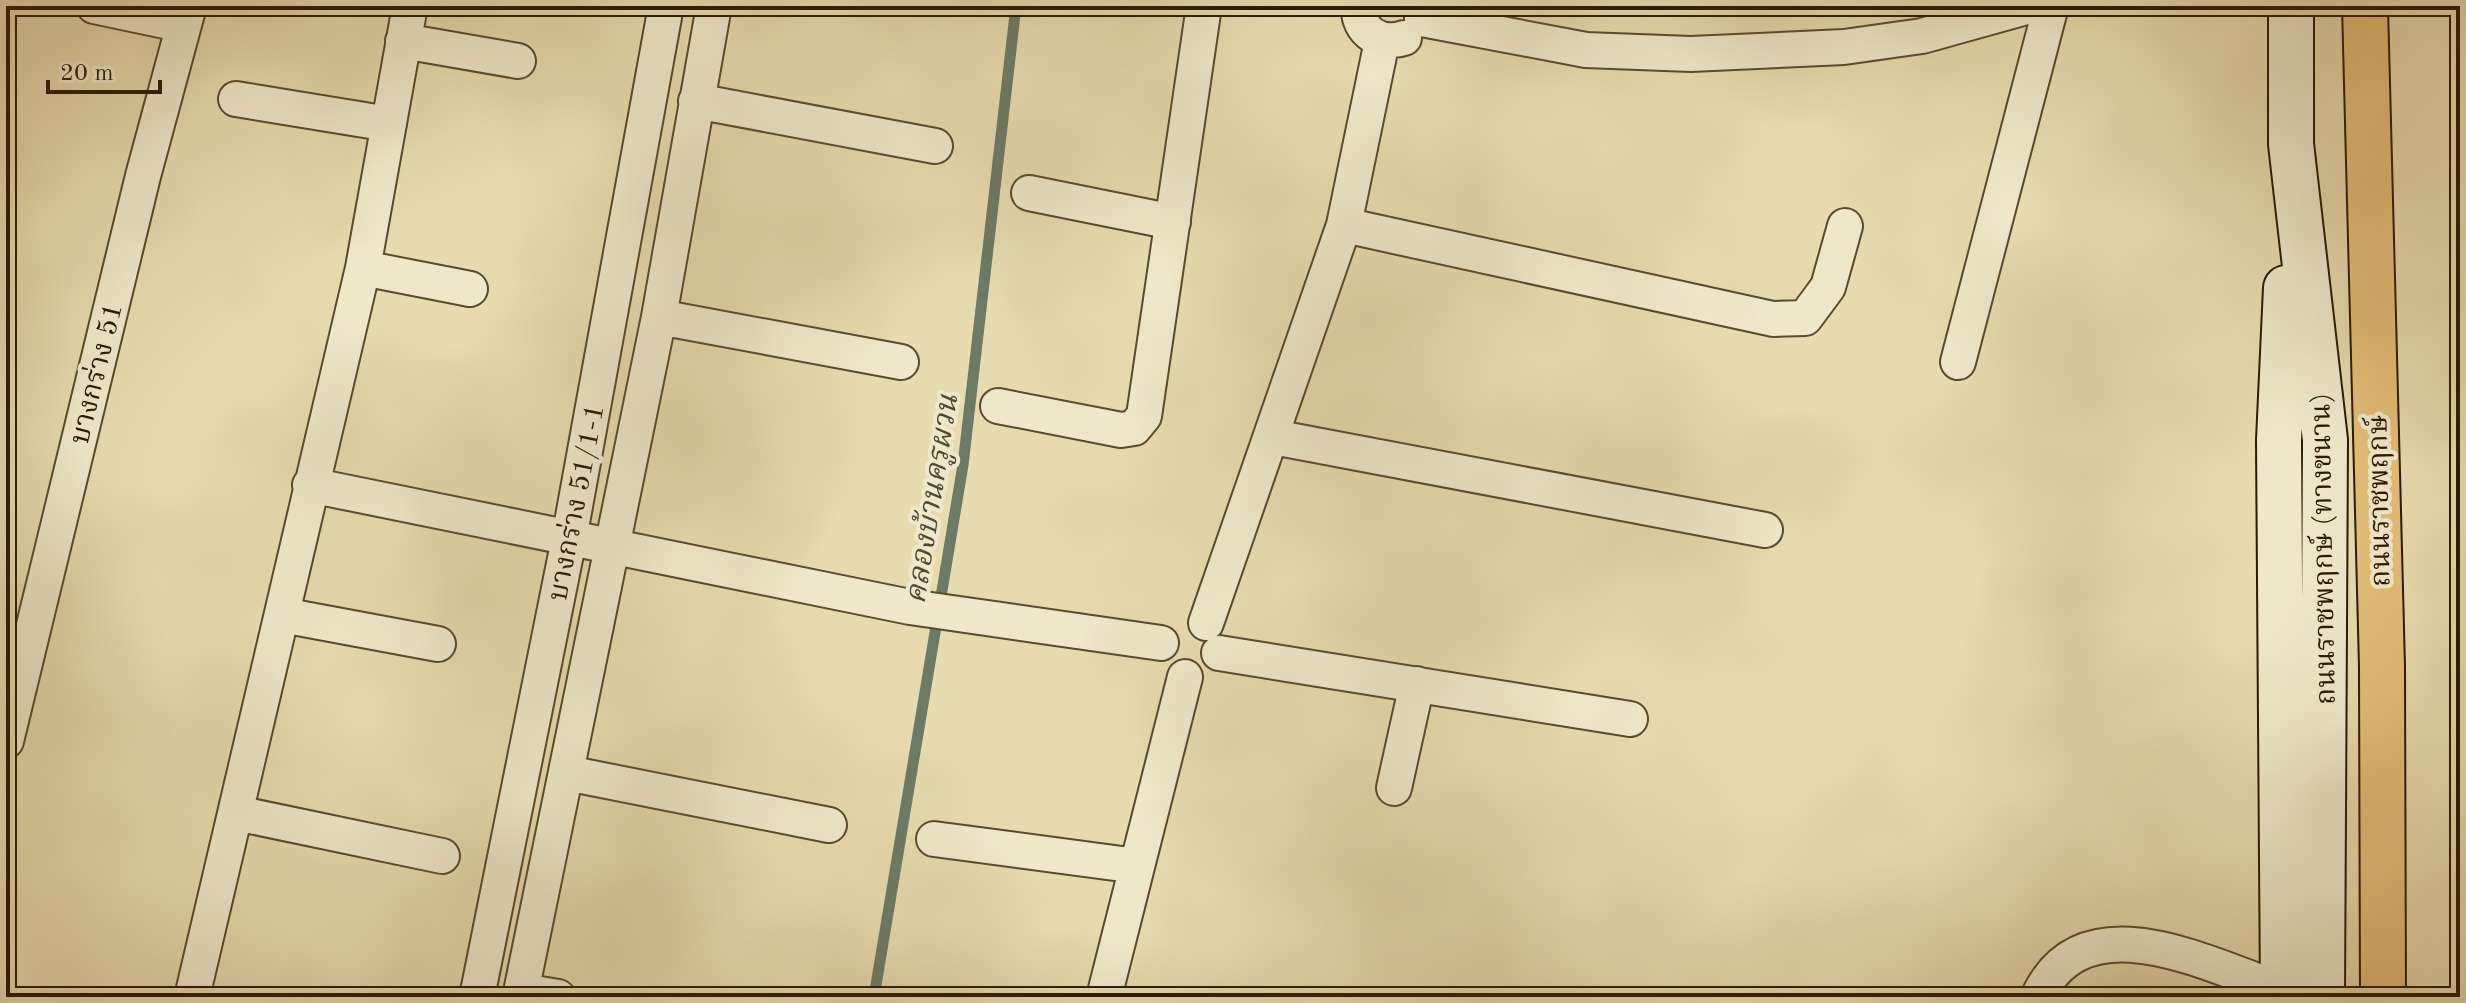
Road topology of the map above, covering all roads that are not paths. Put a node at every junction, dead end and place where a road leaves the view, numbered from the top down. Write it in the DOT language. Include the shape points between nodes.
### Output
graph roads {
  1 [pos="94,6"];
  2 [pos="410,6"];
  3 [pos="666,6"];
  4 [pos="714,6"];
  5 [pos="1204,6"];
  6 [pos="1359,6"];
  7 [pos="2030,6"];
  8 [pos="2051,6"];
  9 [pos="2291,6"];
  10 [pos="2365,6"];
  11 [pos="1422,12"];
  12 [pos="187,15"];
  13 [pos="403,41"];
  14 [pos="1382,41"];
  15 [pos="518,61"];
  16 [pos="236,99"];
  17 [pos="696,101"];
  18 [pos="389,124"];
  19 [pos="935,146"];
  20 [pos="1029,193"];
  21 [pos="1173,222"];
  22 [pos="1344,225"];
  23 [pos="1845,226"];
  24 [pos="363,268"];
  25 [pos="470,289"];
  26 [pos="659,317"];
  27 [pos="901,362"];
  28 [pos="1958,362"];
  29 [pos="998,406"];
  30 [pos="1273,437"];
  31 [pos="310,485"];
  32 [pos="1765,530"];
  33 [pos="569,539"];
  34 [pos="614,547"];
  35 [pos="282,615"];
  36 [pos="1212,638"];
  37 [pos="1161,643"];
  38 [pos="438,644"];
  39 [pos="1185,677"];
  40 [pos="1417,684"];
  41 [pos="1630,719"];
  42 [pos="7,729"];
  43 [pos="567,773"];
  44 [pos="1394,788"];
  45 [pos="236,813"];
  46 [pos="829,825"];
  47 [pos="934,839"];
  48 [pos="442,856"];
  49 [pos="1137,866"];
  50 [pos="521,994"];
  51 [pos="2296,995"];
  52 [pos="192,997"];
  53 [pos="477,997"];
  54 [pos="558,997"];
  55 [pos="1104,997"];
  56 [pos="2038,997"];
  57 [pos="2383,997"];
  1 -- 12 [label="street"];
  2 -- 13 [label="street"];
  3 -- 33 [label="street, บางกร่าง 51/1-1"];
  4 -- 17 [label="street"];
  5 -- 21 [label="street"];
  6 -- 14 [label="street" via="1363,25"];
  7 -- 11 [label="street" via="1922,36 1844,47 1691,54 1586,50"];
  8 -- 28 [label="street"];
  9 -- 51 [label="main road" via="2279,440"];
  10 -- 57 [label="main road, ถนนราชพฤกษ์" via="2382,667"];
  11 -- 14 [label="street" via="1406,37"];
  12 -- 42 [label="street, บางกร่าง 51"];
  13 -- 15 [label="street"];
  13 -- 18 [label="street"];
  14 -- 22 [label="street"];
  16 -- 18 [label="street"];
  17 -- 19 [label="street"];
  17 -- 26 [label="street"];
  18 -- 24 [label="street"];
  20 -- 21 [label="street"];
  21 -- 29 [label="street" via="1144,416 1134,428 1121,430"];
  22 -- 23 [label="street" via="1773,319 1805,318 1828,287"];
  22 -- 30 [label="street"];
  24 -- 25 [label="street"];
  24 -- 31 [label="street"];
  26 -- 27 [label="street"];
  26 -- 34 [label="street"];
  30 -- 32 [label="street"];
  30 -- 36 [label="street"];
  31 -- 33 [label="street"];
  31 -- 35 [label="street"];
  33 -- 34 [label="street"];
  33 -- 53 [label="street, บางกร่าง 51/1-1"];
  34 -- 37 [label="street" via="926,609"];
  34 -- 43 [label="street"];
  35 -- 38 [label="street"];
  35 -- 45 [label="street"];
  36 -- 37 [label="street" via="1184,619 1173,624"];
  36 -- 39 [label="street" via="1207,673"];
  36 -- 40 [label="street"];
  37 -- 39 [label="street" via="1166,665"];
  39 -- 49 [label="street"];
  40 -- 41 [label="street"];
  40 -- 44 [label="street"];
  43 -- 46 [label="street"];
  43 -- 50 [label="street"];
  45 -- 48 [label="street"];
  45 -- 52 [label="street"];
  47 -- 49 [label="street"];
  49 -- 55 [label="street"];
  50 -- 54 [label="street"];
  51 -- 56 [label="street" via="2140,943 2103,945 2068,956"];
}
